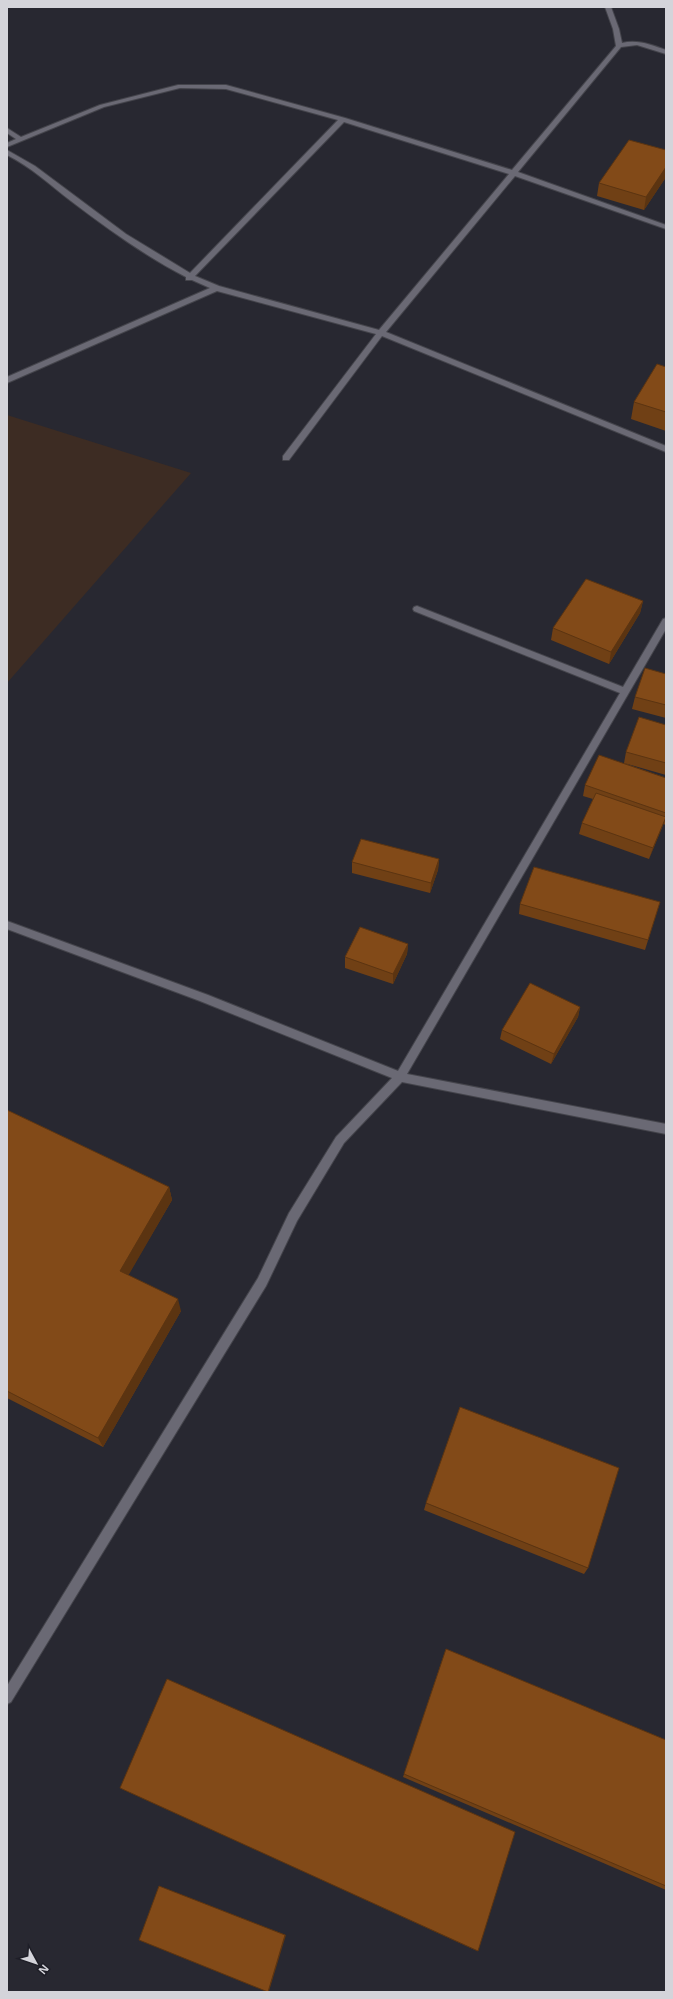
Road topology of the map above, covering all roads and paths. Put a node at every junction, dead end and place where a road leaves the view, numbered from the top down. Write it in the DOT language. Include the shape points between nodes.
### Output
graph roads {
  1 [pos="608,7"];
  2 [pos="619,46"];
  3 [pos="666,52"];
  4 [pos="343,119"];
  5 [pos="7,130"];
  6 [pos="20,139"];
  7 [pos="7,145"];
  8 [pos="7,152"];
  9 [pos="513,173"];
  10 [pos="666,227"];
  11 [pos="189,278"];
  12 [pos="216,288"];
  13 [pos="381,333"];
  14 [pos="7,380"];
  15 [pos="666,449"];
  16 [pos="286,458"];
  17 [pos="418,609"];
  18 [pos="666,620"];
  19 [pos="624,691"];
  20 [pos="7,925"];
  21 [pos="400,1077"];
  22 [pos="666,1129"];
  23 [pos="7,1698"];
  1 -- 2 [label="street"];
  2 -- 3 [label="street" via="634,43"];
  2 -- 9 [label="street"];
  4 -- 6 [label="street" via="226,87 180,86 102,106"];
  4 -- 9 [label="street"];
  4 -- 11 [label="street"];
  5 -- 6 [label="street"];
  6 -- 7 [label="street"];
  8 -- 11 [label="street" via="98,218"];
  9 -- 10 [label="street"];
  9 -- 13 [label="street"];
  11 -- 12 [label="street"];
  12 -- 13 [label="street"];
  12 -- 14 [label="street"];
  13 -- 15 [label="street"];
  13 -- 16 [label="street"];
  17 -- 19 [label="street"];
  18 -- 19 [label="street"];
  19 -- 21 [label="street"];
  20 -- 21 [label="street" via="204,998"];
  21 -- 22 [label="street"];
  21 -- 23 [label="street" via="340,1140 293,1217 262,1282"];
}
